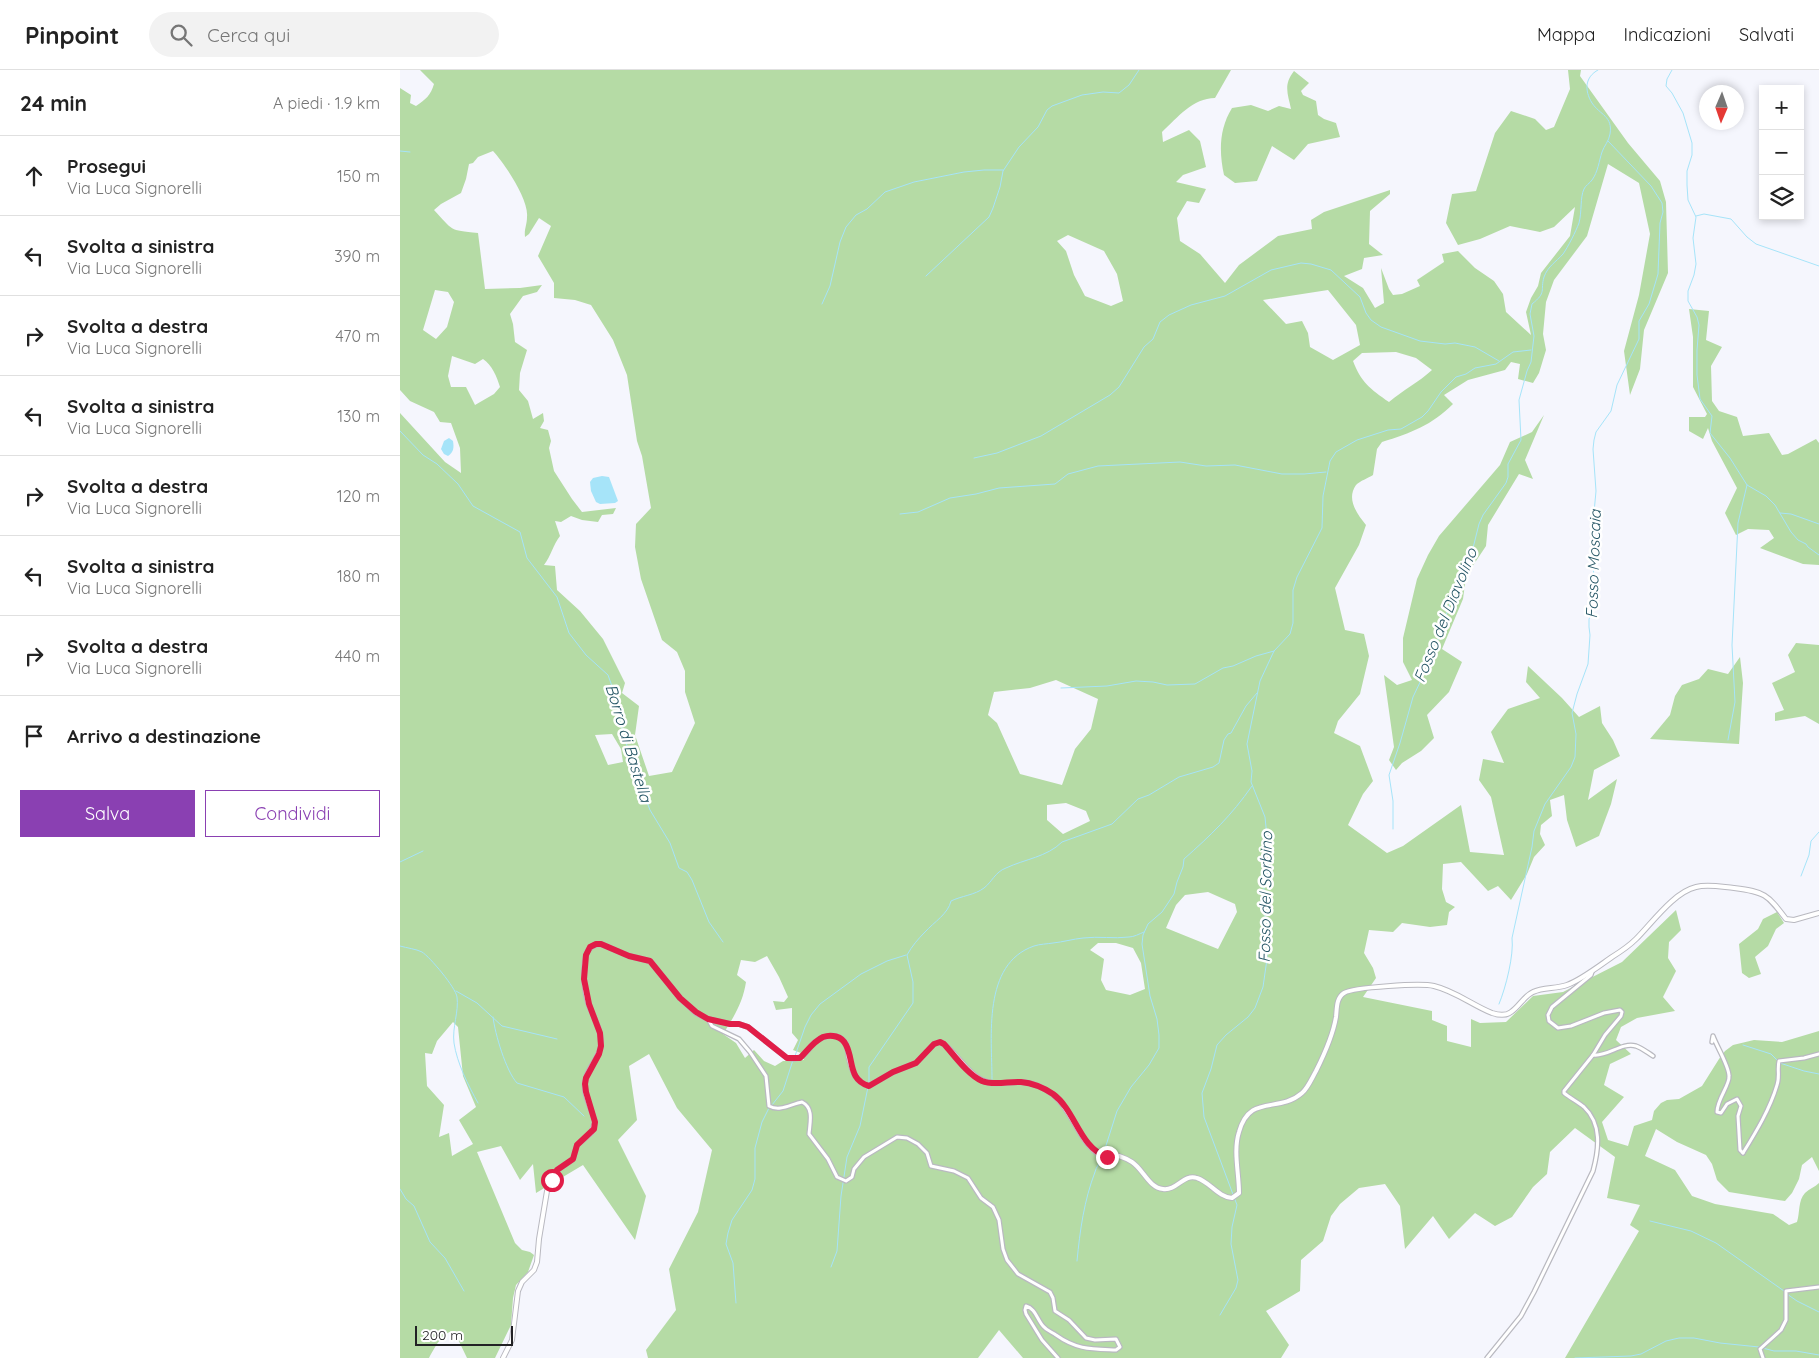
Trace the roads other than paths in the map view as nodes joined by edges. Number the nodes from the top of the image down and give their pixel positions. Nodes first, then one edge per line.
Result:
1 (1819, 912) edge
2 (1592, 970) junction
3 (708, 1019) junction
4 (1712, 1042) dead end
5 (1819, 1054) edge
6 (1593, 1055) junction
7 (1653, 1056) dead end
8 (1819, 1287) edge
9 (503, 1358) edge
10 (1058, 1358) edge
11 (1487, 1358) edge
12 (1763, 1358) edge

1 - 2 main road
2 - 3 main road
2 - 6 street
3 - 9 main road
3 - 10 street
4 - 5 street
6 - 7 street
6 - 11 street
8 - 12 street

